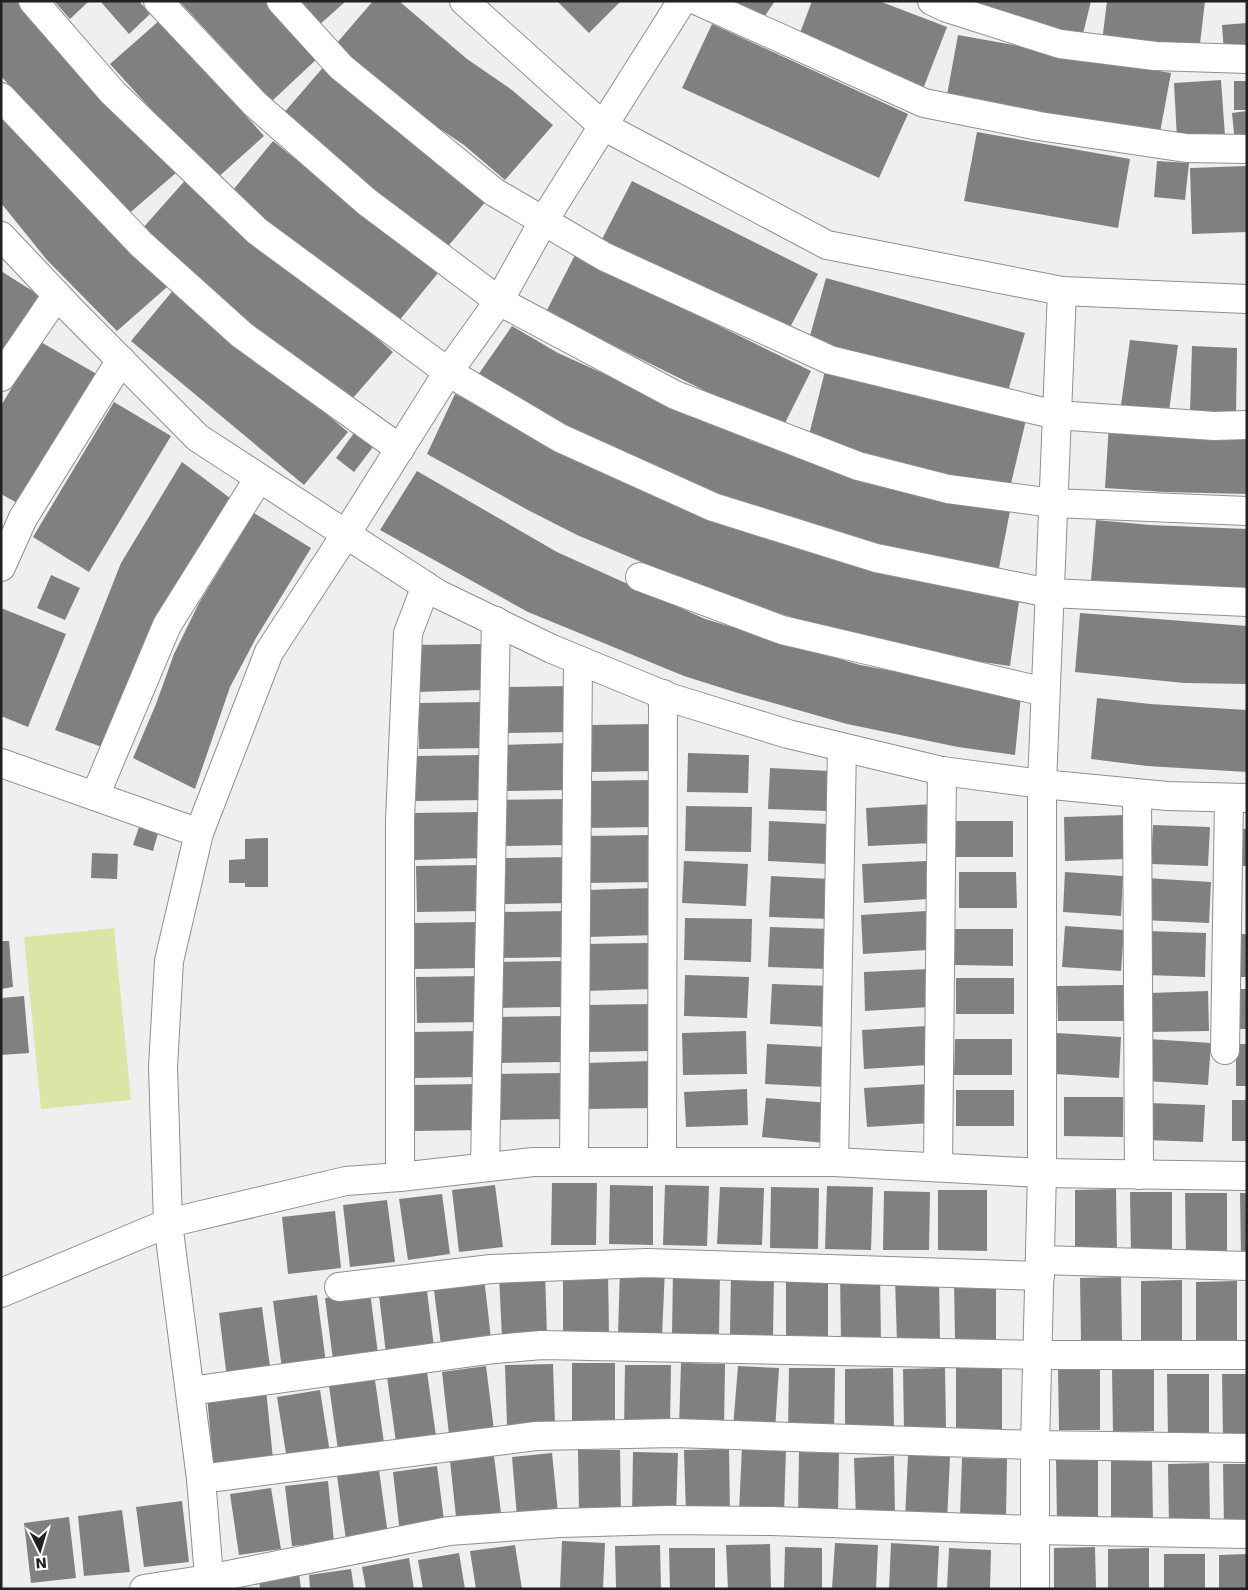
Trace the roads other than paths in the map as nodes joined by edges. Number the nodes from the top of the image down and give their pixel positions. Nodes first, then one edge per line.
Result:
1 (34, 1) edge
2 (158, 1) edge
3 (281, 1) edge
4 (464, 1) edge
5 (682, 1) edge
6 (698, 1) edge
7 (932, 1) edge
8 (1247, 59) edge
9 (1, 97) edge
10 (603, 126) junction
11 (1247, 149) edge
12 (544, 220) junction
13 (1, 236) edge
14 (1062, 291) junction
15 (57, 295) junction
16 (1247, 298) edge
17 (499, 301) junction
18 (121, 360) junction
19 (448, 372) junction
20 (1, 376) edge
21 (1056, 415) junction
22 (1247, 425) edge
23 (400, 449) junction
24 (259, 478) junction
25 (1053, 502) junction
26 (1247, 511) edge
27 (346, 534) junction
28 (1, 567) edge
29 (640, 577) dead end
30 (426, 586) junction
31 (1049, 593) junction
32 (1247, 602) edge
33 (496, 621) junction
34 (578, 660) junction
35 (1045, 692) junction
36 (663, 694) junction
37 (842, 748) junction
38 (1, 763) edge
39 (942, 771) junction
40 (1042, 784) junction
41 (1137, 794) junction
42 (95, 796) junction
43 (1238, 798) edge
44 (199, 833) junction
45 (1225, 1050) dead end
46 (662, 1161) junction
47 (574, 1162) junction
48 (834, 1162) junction
49 (485, 1167) junction
50 (938, 1167) junction
51 (1042, 1173) junction
52 (1139, 1174) junction
53 (1247, 1176) edge
54 (400, 1177) junction
55 (168, 1223) junction
56 (1247, 1266) edge
57 (1040, 1268) junction
58 (339, 1287) dead end
59 (1, 1293) edge
60 (1038, 1355) junction
61 (1247, 1355) edge
62 (190, 1391) junction
63 (1035, 1445) junction
64 (1247, 1448) edge
65 (201, 1479) junction
66 (1036, 1530) junction
67 (1247, 1534) edge
68 (209, 1584) edge
69 (144, 1589) edge
70 (1034, 1589) edge

1 - 19 street
2 - 17 street
3 - 12 street
4 - 10 street
5 - 10 street
6 - 11 street
7 - 8 street
9 - 23 street
10 - 12 street
10 - 14 street
12 - 17 street
12 - 21 street
13 - 15 street
14 - 16 street
14 - 21 street
15 - 18 street
15 - 20 street
17 - 19 street
17 - 25 street
18 - 24 street
18 - 28 street
19 - 23 street
19 - 31 street
21 - 22 street
21 - 25 street
23 - 27 street
24 - 27 street
24 - 42 street
25 - 26 street
25 - 31 street
27 - 30 street
27 - 44 street
29 - 35 street
30 - 33 street
30 - 54 street
31 - 32 street
31 - 35 street
33 - 34 street
33 - 49 street
34 - 36 street
34 - 47 street
35 - 40 street
36 - 37 street
36 - 46 street
37 - 39 street
37 - 48 street
38 - 42 street
39 - 40 street
39 - 50 street
40 - 41 street
40 - 51 street
41 - 43 street
41 - 52 street
42 - 44 street
43 - 45 street
44 - 55 street
46 - 47 street
46 - 48 street
47 - 49 street
48 - 50 street
49 - 54 street
50 - 51 street
51 - 52 street
51 - 57 street
52 - 53 street
54 - 55 street
55 - 59 street
55 - 62 street
56 - 57 street
57 - 58 street
57 - 60 street
60 - 61 street
60 - 62 street
60 - 63 street
62 - 65 street
63 - 64 street
63 - 65 street
63 - 66 street
65 - 68 street
66 - 67 street
66 - 68 street
66 - 70 street
68 - 69 street

